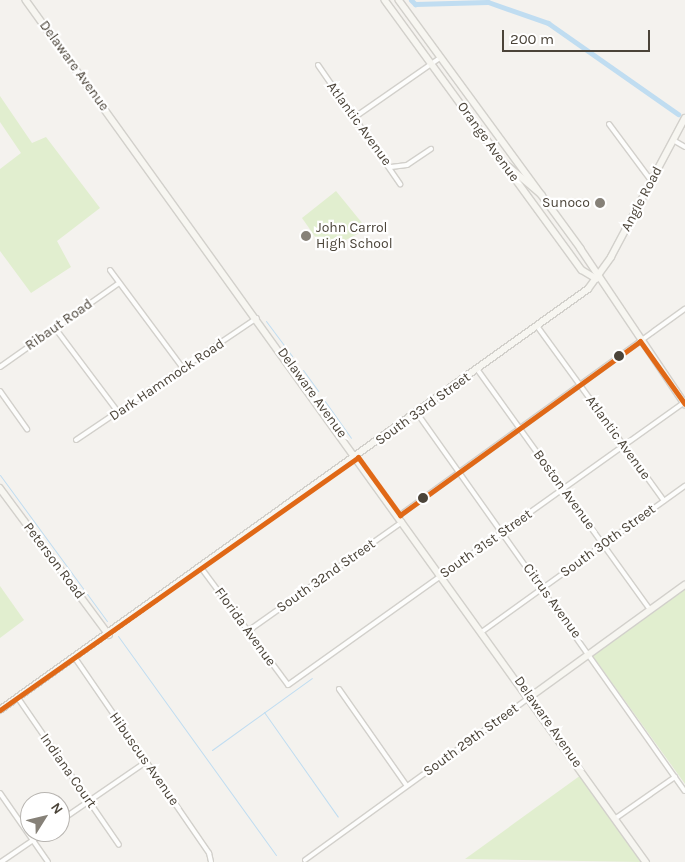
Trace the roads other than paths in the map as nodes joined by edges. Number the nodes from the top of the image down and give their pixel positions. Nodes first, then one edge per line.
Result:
1 (26, 0) edge
2 (385, 0) edge
3 (399, 0) edge
4 (440, 58) junction
5 (432, 64) junction
6 (318, 65) dead end
7 (356, 117) junction
8 (685, 118) edge
9 (609, 124) dead end
10 (673, 140) junction
11 (685, 147) edge
12 (431, 149) dead end
13 (500, 159) junction
14 (391, 167) junction
15 (652, 182) junction
16 (400, 184) dead end
17 (542, 195) junction
18 (110, 270) dead end
19 (597, 279) junction
20 (119, 283) junction
21 (685, 309) edge
22 (258, 318) junction
23 (537, 326) junction
24 (55, 328) junction
25 (640, 341) junction
26 (0, 367) edge
27 (182, 367) junction
28 (477, 369) junction
29 (580, 386) junction
30 (0, 391) edge
31 (685, 403) edge
32 (118, 412) junction
33 (417, 413) junction
34 (27, 429) dead end
35 (520, 429) junction
36 (76, 440) dead end
37 (624, 446) junction
38 (358, 457) junction
39 (459, 473) junction
40 (685, 486) edge
41 (0, 488) edge
42 (564, 489) junction
43 (664, 501) junction
44 (402, 518) junction
45 (503, 533) junction
46 (603, 545) junction
47 (202, 569) junction
48 (443, 575) junction
49 (685, 585) edge
50 (542, 588) junction
51 (650, 610) junction
52 (248, 631) junction
53 (483, 631) junction
54 (108, 635) junction
55 (589, 654) junction
56 (75, 658) junction
57 (288, 685) joint
58 (339, 689) dead end
59 (530, 697) junction
60 (18, 698) junction
61 (0, 710) edge
62 (146, 762) junction
63 (675, 777) junction
64 (407, 786) junction
65 (685, 791) edge
66 (0, 793) edge
67 (89, 801) junction
68 (70, 814) edge
69 (616, 818) junction
70 (20, 821) edge
71 (30, 842) edge
72 (34, 842) edge
73 (119, 845) dead end
74 (305, 860) dead end
75 (211, 861) edge
76 (1, 862) edge
77 (48, 862) edge
78 (646, 862) edge

1 - 22 street, Delaware Avenue
2 - 5 street, Orange Avenue
3 - 4 street, Orange Avenue
4 - 5 street
4 - 17 street, Orange Avenue
5 - 7 street
5 - 13 street, Orange Avenue
6 - 7 street, Atlantic Avenue
7 - 14 street, Atlantic Avenue
8 - 10 street, Angle Road
9 - 15 street
10 - 11 street
10 - 15 street, Angle Road
12 - 14 street
13 - 17 street
13 - 19 street, Orange Avenue
14 - 16 street, Atlantic Avenue
15 - 19 street, Angle Road
17 - 19 street, Orange Avenue
18 - 20 street
19 - 23 street, South 33rd Street
19 - 25 street, Orange Avenue
20 - 24 street, Ribaut Road
20 - 27 street
21 - 25 street, South 32nd Street
22 - 27 street, Dark Hammock Road
22 - 38 street, Delaware Avenue
23 - 28 street, South 33rd Street
23 - 29 street, Atlantic Avenue
24 - 26 street, Ribaut Road
24 - 32 street
25 - 29 street, South 32nd Street
25 - 31 street, Orange Avenue
27 - 32 street, Dark Hammock Road
28 - 33 street, South 33rd Street
28 - 35 street, Boston Avenue
29 - 35 street, South 32nd Street
29 - 37 street, Atlantic Avenue
30 - 34 street
31 - 37 street, South 31st Street
32 - 36 street, Dark Hammock Road
33 - 38 street, South 33rd Street
33 - 39 street, Citrus Avenue
35 - 39 street, South 32nd Street
35 - 42 street, Boston Avenue
37 - 42 street, South 31st Street
37 - 43 street, Atlantic Avenue
38 - 44 street, Delaware Avenue
38 - 47 street, South 33rd Street
39 - 44 street, South 32nd Street
39 - 45 street, Citrus Avenue
40 - 43 street, South 30th Street
41 - 54 street, Peterson Road
42 - 45 street, South 31st Street
42 - 46 street, Boston Avenue
43 - 46 street, South 30th Street
44 - 48 street, Delaware Avenue
44 - 52 street, South 32nd Street
45 - 48 street, South 31st Street
45 - 50 street, Citrus Avenue
46 - 50 street, South 30th Street
46 - 51 street, Boston Avenue
47 - 52 street, Florida Avenue
47 - 54 street, South 33rd Street
48 - 53 street, Delaware Avenue
48 - 57 street, South 31st Street
49 - 51 street, South 29th Street
50 - 53 street, South 30th Street
50 - 55 street, Citrus Avenue
51 - 55 street, South 29th Street
52 - 57 street, Florida Avenue
53 - 59 street, Delaware Avenue
54 - 56 street, South 33rd Street
55 - 59 street, South 29th Street
55 - 63 street, Citrus Avenue
56 - 60 street, South 33rd Street
56 - 62 street, Hibuscus Avenue
58 - 64 street
59 - 64 street, South 29th Street
59 - 69 street, Delaware Avenue
60 - 61 street, South 33rd Street
60 - 67 street, Indiana Court
62 - 67 street
62 - 75 street, Hibuscus Avenue
63 - 65 street, Citrus Avenue
63 - 69 street
64 - 74 street, South 29th Street
66 - 70 street
67 - 68 street
67 - 73 street, Indiana Court
69 - 78 street, Delaware Avenue
71 - 76 street
72 - 77 street

